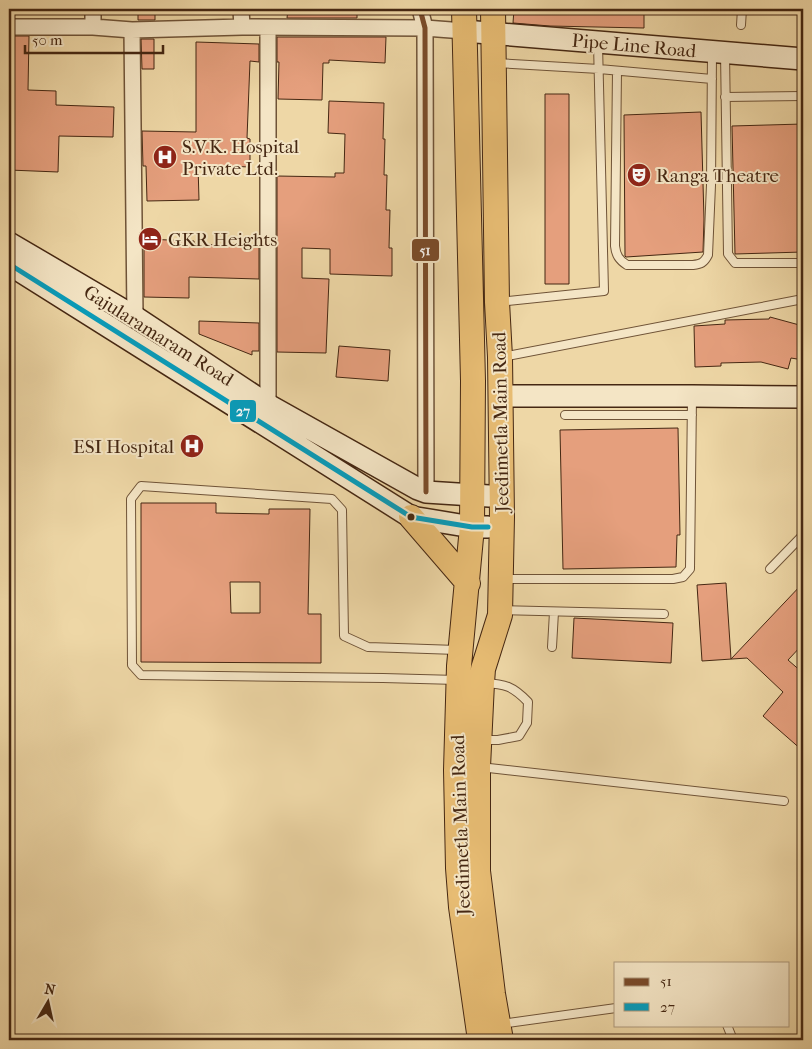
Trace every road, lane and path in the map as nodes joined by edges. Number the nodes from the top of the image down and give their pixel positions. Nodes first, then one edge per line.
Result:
1 (94, 9) edge
2 (241, 9) edge
3 (420, 9) edge
4 (493, 9) edge
5 (742, 9) edge
6 (464, 20) edge
7 (741, 25) dead end
8 (9, 27) edge
9 (93, 27) junction
10 (242, 28) junction
11 (268, 28) junction
12 (425, 28) junction
13 (132, 30) junction
14 (494, 33) junction
15 (598, 42) junction
16 (718, 52) junction
17 (803, 59) edge
18 (494, 63) junction
19 (599, 69) junction
20 (618, 71) junction
21 (712, 79) junction
22 (803, 96) edge
23 (725, 97) junction
24 (496, 210) junction
25 (9, 243) edge
26 (803, 263) edge
27 (9, 264) edge
28 (803, 299) edge
29 (497, 302) junction
30 (135, 317) junction
31 (500, 357) junction
32 (501, 396) junction
33 (803, 397) edge
34 (268, 405) junction
35 (643, 405) junction
36 (692, 406) junction
37 (565, 415) dead end
38 (426, 492) junction
39 (481, 495) junction
40 (412, 517) junction
41 (480, 527) junction
42 (803, 535) edge
43 (770, 569) dead end
44 (501, 579) junction
45 (468, 583) junction
46 (500, 610) junction
47 (554, 612) junction
48 (664, 614) dead end
49 (552, 647) dead end
50 (461, 651) junction
51 (474, 677) junction
52 (479, 740) junction
53 (478, 766) junction
54 (784, 801) dead end
55 (614, 1008) edge
56 (727, 1026) edge
57 (500, 1032) edge
58 (480, 1040) edge
59 (733, 1040) edge

1 - 9 street
2 - 10 street
3 - 12 street
4 - 14 main road, Jeedimetla Main Road
5 - 7 lane
6 - 12 street
6 - 14 main road, Pipe Line Road
6 - 39 main road, Jeedimetla Main Road
8 - 9 street
9 - 13 street
10 - 11 street
10 - 13 street
11 - 12 street
11 - 34 street
12 - 38 street
13 - 30 street
14 - 15 main road, Pipe Line Road
14 - 18 main road, Jeedimetla Main Road
15 - 16 main road, Pipe Line Road
15 - 19 lane
16 - 17 main road, Pipe Line Road
16 - 21 lane
16 - 23 lane
18 - 19 lane
18 - 24 main road, Jeedimetla Main Road
19 - 20 lane
19 - 29 lane
20 - 21 lane
20 - 21 lane
22 - 23 lane
23 - 26 lane
24 - 29 main road, Jeedimetla Main Road
24 - 39 main road
25 - 30 main road, Gajularamaram Road
27 - 40 main road, Gajularamaram Road
28 - 31 lane
29 - 31 main road, Jeedimetla Main Road
30 - 34 main road, Gajularamaram Road
31 - 32 main road, Jeedimetla Main Road
32 - 35 main road
32 - 44 main road, Jeedimetla Main Road
33 - 36 main road
34 - 38 main road, Gajularamaram Road
35 - 36 main road
35 - 37 lane
36 - 44 lane
38 - 39 main road, Gajularamaram Road
39 - 41 main road, Jeedimetla Main Road
40 - 41 main road, Gajularamaram Road
40 - 45 main road
41 - 45 main road, Jeedimetla Main Road
41 - 51 main road
42 - 43 lane
44 - 46 main road, Jeedimetla Main Road
45 - 50 main road, Jeedimetla Main Road
46 - 47 lane
46 - 51 main road, Jeedimetla Main Road
47 - 48 lane
47 - 49 lane
50 - 51 main road, Jeedimetla Main Road
50 - 51 lane
51 - 52 main road, Jeedimetla Main Road
51 - 52 lane
51 - 58 main road, Jeedimetla Main Road
52 - 53 main road, Jeedimetla Main Road
53 - 54 lane
53 - 57 main road, Jeedimetla Main Road
55 - 57 lane
56 - 59 lane

